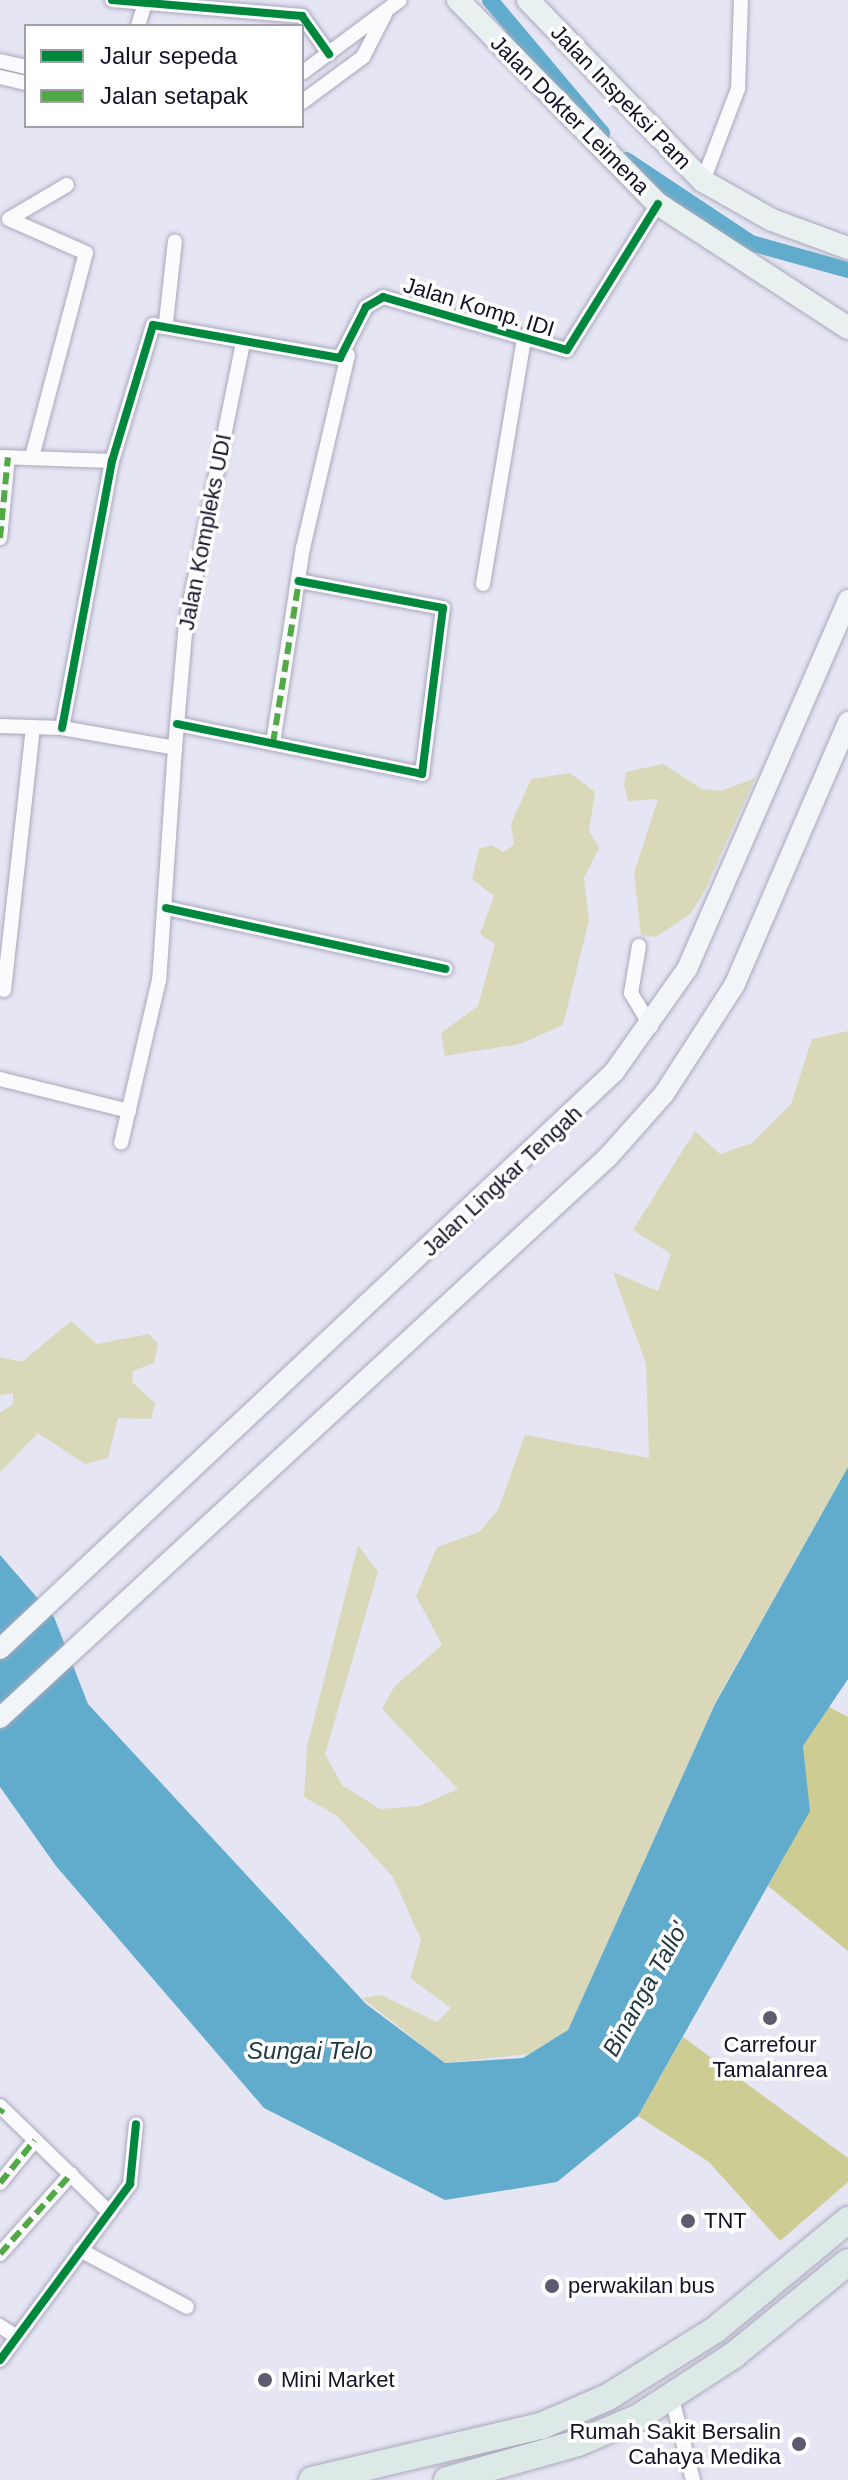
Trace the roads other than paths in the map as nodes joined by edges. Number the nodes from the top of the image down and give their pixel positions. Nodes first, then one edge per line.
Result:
1 (114, 0) edge
2 (400, 0) edge
3 (458, 0) edge
4 (528, 0) edge
5 (741, 0) edge
6 (205, 5) edge
7 (144, 6) junction
8 (385, 14) junction
9 (139, 24) edge
10 (329, 54) junction
11 (0, 61) edge
12 (24, 67) edge
13 (304, 72) edge
14 (0, 77) edge
15 (24, 83) edge
16 (304, 101) edge
17 (703, 181) junction
18 (67, 185) dead end
19 (658, 204) junction
20 (175, 241) dead end
21 (848, 248) edge
22 (166, 322) junction
23 (848, 328) edge
24 (524, 340) junction
25 (243, 342) junction
26 (348, 355) junction
27 (4, 457) edge
28 (32, 457) junction
29 (112, 461) junction
30 (0, 538) edge
31 (299, 581) junction
32 (483, 584) dead end
33 (848, 600) edge
34 (848, 722) edge
35 (177, 724) junction
36 (0, 726) edge
37 (33, 728) junction
38 (62, 728) junction
39 (273, 743) junction
40 (175, 748) junction
41 (166, 908) junction
42 (639, 946) dead end
43 (445, 969) dead end
44 (4, 990) dead end
45 (651, 1026) junction
46 (0, 1079) edge
47 (129, 1111) junction
48 (121, 1143) dead end
49 (0, 1649) edge
50 (0, 1718) edge
51 (1, 2109) edge
52 (136, 2124) dead end
53 (35, 2140) junction
54 (71, 2174) junction
55 (0, 2183) edge
56 (110, 2213) junction
57 (839, 2228) edge
58 (80, 2250) junction
59 (0, 2254) edge
60 (848, 2260) edge
61 (187, 2307) dead end
62 (0, 2326) edge
63 (14, 2335) junction
64 (0, 2360) edge
65 (672, 2399) junction
66 (312, 2480) edge
67 (447, 2480) edge
68 (693, 2480) edge

1 - 7 street
2 - 8 street
3 - 19 main road, Jalan Dokter Leimena
4 - 17 main road, Jalan Inspeksi Pam
5 - 17 street
6 - 7 street
6 - 10 street
7 - 9 street
8 - 10 street
8 - 16 street
10 - 13 street
11 - 12 street
14 - 15 street
17 - 21 main road, Jalan Inspeksi Pam
18 - 28 street
19 - 23 main road, Jalan Dokter Leimena
19 - 24 street, Jalan Komp. IDI
20 - 22 street
22 - 25 street
22 - 29 street
24 - 26 street, Jalan Komp. IDI
24 - 32 street
25 - 26 street
25 - 35 street, Jalan Kompleks UDI
26 - 31 street, Jalan Komp. IDI
27 - 28 street
27 - 30 street
28 - 29 street
29 - 38 street
31 - 39 street, Jalan Komp. IDI
31 - 39 street
33 - 45 main road, Jalan Lingkar Tengah
34 - 50 main road
35 - 39 street
35 - 40 street, Jalan Kompleks UDI
36 - 37 street
37 - 38 street
37 - 44 street
38 - 40 street
40 - 41 street, Jalan Kompleks UDI
41 - 43 street
41 - 47 street, Jalan Kompleks UDI
42 - 45 street
45 - 49 main road, Jalan Lingkar Tengah
46 - 47 street
47 - 48 street, Jalan Kompleks UDI
51 - 53 street
52 - 56 street
53 - 54 street
53 - 55 street
54 - 56 street
54 - 59 street
56 - 58 street
57 - 60 highway
57 - 66 highway
58 - 61 street
58 - 63 street
60 - 65 highway
62 - 63 street
63 - 64 street
65 - 67 highway
65 - 68 street

